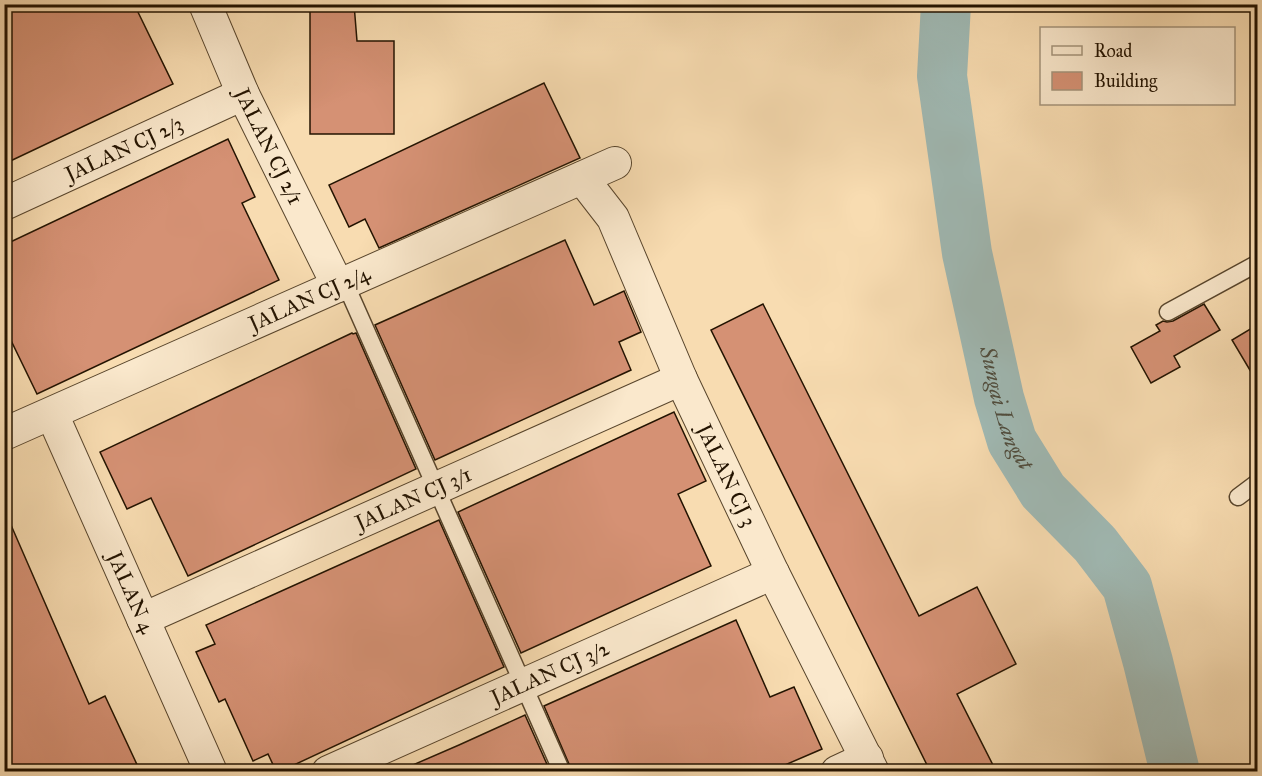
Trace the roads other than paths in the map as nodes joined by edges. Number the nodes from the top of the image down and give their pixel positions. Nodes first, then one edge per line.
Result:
1 (205, 4) edge
2 (243, 94) junction
3 (615, 163) dead end
4 (582, 178) junction
5 (4, 204) edge
6 (1257, 263) edge
7 (341, 284) junction
8 (1168, 312) dead end
9 (681, 380) junction
10 (52, 414) junction
11 (6, 430) edge
12 (1257, 482) edge
13 (436, 488) junction
14 (1238, 496) dead end
15 (773, 573) junction
16 (143, 619) junction
17 (524, 684) junction
18 (870, 765) edge
19 (212, 771) edge
20 (328, 771) edge
21 (562, 771) edge
22 (837, 771) edge

1 - 2 street, JALAN CJ 2/1
2 - 5 street, JALAN CJ 2/3
2 - 7 street, JALAN CJ 2/1
3 - 4 street, JALAN CJ 2/4
4 - 7 street, JALAN CJ 2/4
4 - 9 street, JALAN CJ 3
6 - 8 lane
7 - 10 street, JALAN CJ 2/4
7 - 13 lane
9 - 13 street, JALAN CJ 3/1
9 - 15 street, JALAN CJ 3
10 - 11 street, JALAN CJ 2/4
10 - 16 street, JALAN 4
12 - 14 lane
13 - 16 street, JALAN CJ 3/1
13 - 17 lane
15 - 17 street, JALAN CJ 3/2
15 - 18 street, JALAN CJ 3
16 - 19 street, JALAN 4
17 - 20 street, JALAN CJ 3/2
17 - 21 lane
18 - 22 street

